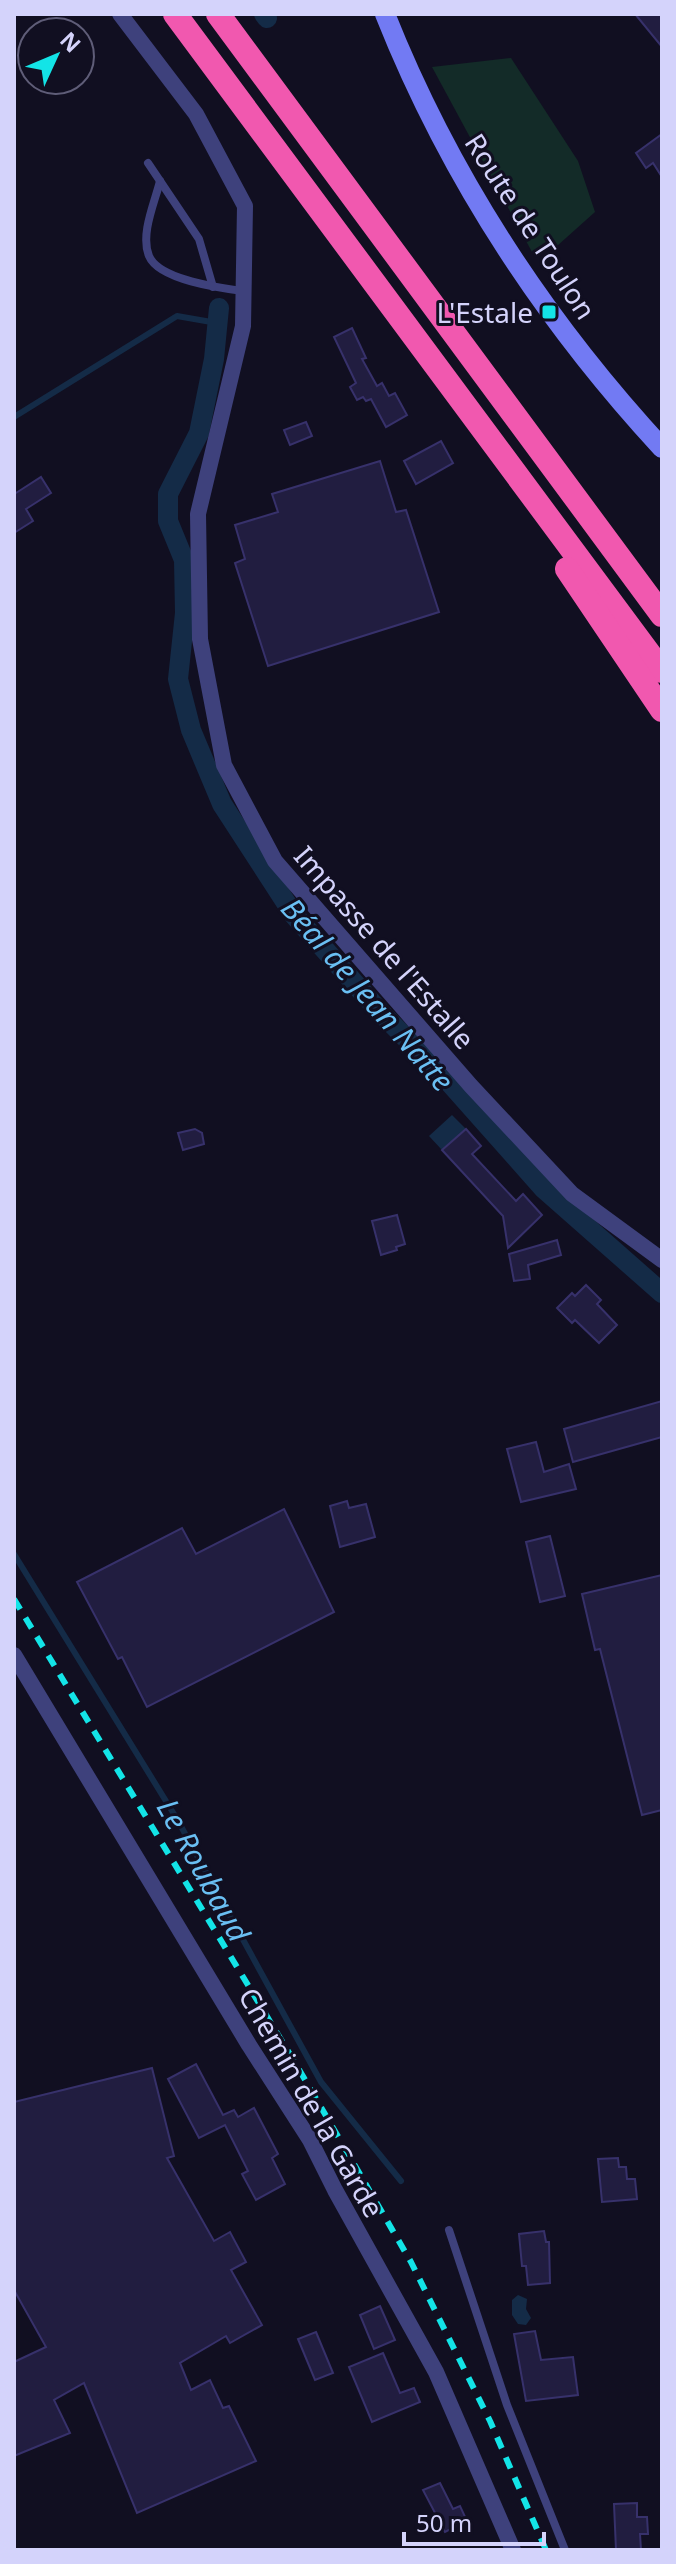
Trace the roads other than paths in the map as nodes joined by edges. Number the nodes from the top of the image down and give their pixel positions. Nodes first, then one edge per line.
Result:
1 (120, 14) edge
2 (175, 14) edge
3 (218, 14) edge
4 (385, 14) edge
5 (302, 127) junction
6 (148, 163) dead end
7 (160, 181) junction
8 (360, 263) junction
9 (213, 287) junction
10 (243, 291) junction
11 (662, 448) edge
12 (662, 589) edge
13 (662, 615) edge
14 (662, 671) edge
15 (662, 710) edge
16 (661, 1257) edge
17 (14, 1655) edge
18 (449, 2230) dead end
19 (513, 2550) edge
20 (565, 2550) edge

1 - 10 street, Impasse de l'Estalle
2 - 8 highway
3 - 5 highway
4 - 11 main road, Route de Toulon
5 - 12 highway
5 - 13 highway
6 - 7 lane
7 - 9 lane
7 - 9 lane
8 - 14 highway
8 - 15 highway
9 - 10 lane
10 - 16 street, Impasse de l'Estalle
17 - 19 street, Chemin de la Garde
18 - 20 lane

